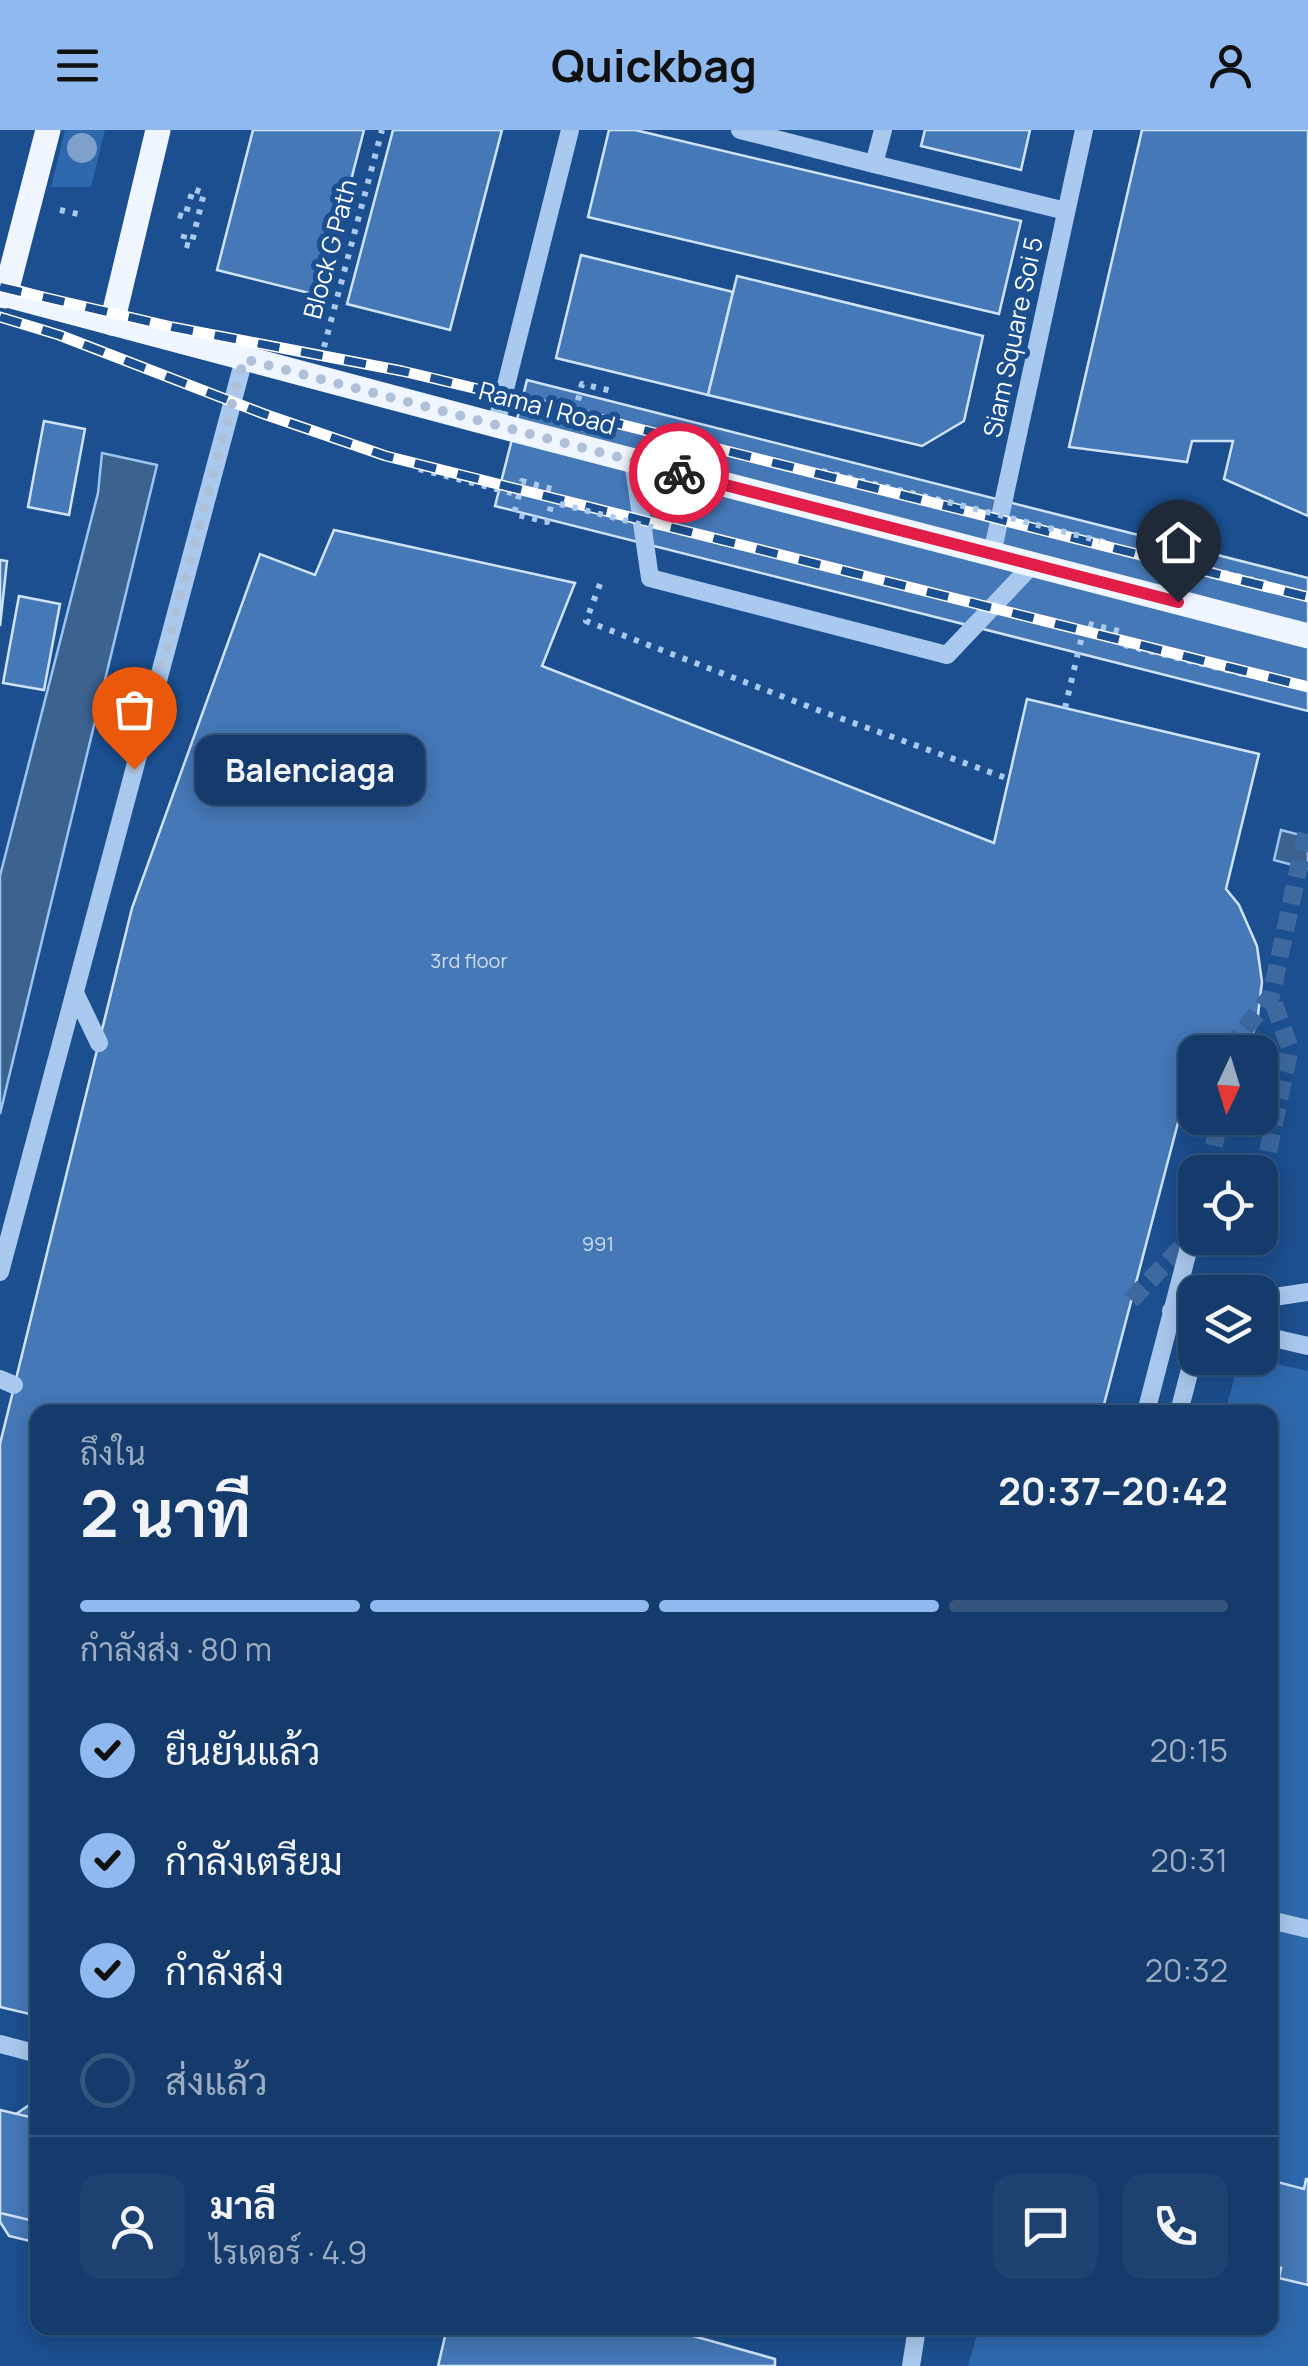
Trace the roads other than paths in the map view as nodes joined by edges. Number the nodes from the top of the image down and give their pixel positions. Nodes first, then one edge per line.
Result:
1 (48, 130) edge
2 (158, 130) edge
3 (570, 130) edge
4 (740, 130) edge
5 (882, 130) edge
6 (1084, 130) edge
7 (874, 164) junction
8 (1066, 212) junction
9 (2, 295) edge
10 (112, 324) junction
11 (244, 359) junction
12 (496, 426) junction
13 (633, 461) junction
14 (992, 554) junction
15 (1032, 565) junction
16 (1308, 636) edge
17 (75, 993) junction
18 (98, 1042) dead end
19 (1186, 1255) edge
20 (0, 1272) edge
21 (1308, 1292) edge
22 (1278, 1296) edge
23 (1178, 1310) edge
24 (1171, 1311) junction
25 (1178, 1314) edge
26 (1278, 1339) edge
27 (1308, 1346) edge
28 (1189, 1375) edge
29 (1148, 1405) edge
30 (1181, 1405) edge
31 (1278, 1922) edge
32 (1308, 1929) edge
33 (0, 2044) edge
34 (30, 2052) edge
35 (916, 2335) edge
36 (910, 2366) edge

1 - 9 main road
2 - 10 main road
3 - 12 street
4 - 7 street
5 - 7 street
6 - 8 street, Siam Square Soi 5
7 - 8 street
8 - 14 street, Siam Square Soi 5
9 - 10 main road, Rama I Road
10 - 11 main road, Rama I Road
11 - 12 main road, Rama I Road
11 - 17 street
12 - 13 main road, Rama I Road
13 - 14 main road, Rama I Road
13 - 15 street
14 - 15 main road, Rama I Road
15 - 16 main road, Rama I Road
17 - 18 street
17 - 20 street
19 - 24 street
21 - 22 street
23 - 24 street
24 - 25 street
24 - 29 street
26 - 27 street
28 - 30 street
31 - 32 street
33 - 34 street
35 - 36 street

